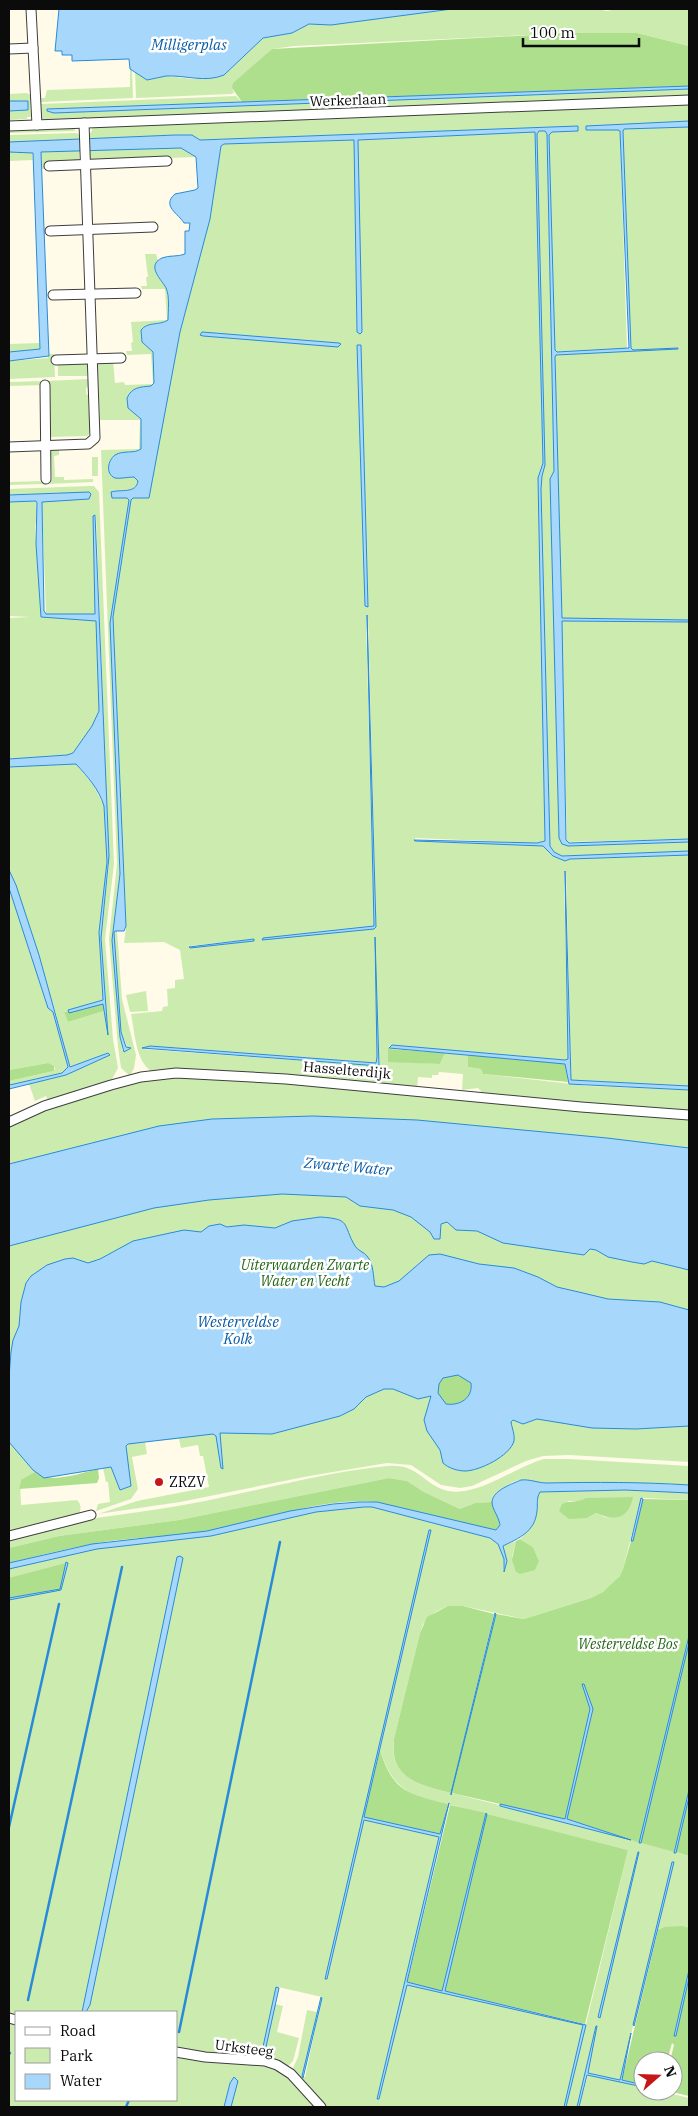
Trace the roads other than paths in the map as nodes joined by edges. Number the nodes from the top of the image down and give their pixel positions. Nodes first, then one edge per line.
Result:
1 (31, 9) edge
2 (33, 48) junction
3 (9, 49) edge
4 (689, 100) edge
5 (84, 123) junction
6 (37, 125) junction
7 (9, 126) edge
8 (167, 161) dead end
9 (85, 165) junction
10 (50, 166) dead end
11 (153, 227) dead end
12 (88, 230) junction
13 (50, 231) dead end
14 (136, 293) dead end
15 (90, 294) junction
16 (53, 295) dead end
17 (122, 358) dead end
18 (92, 359) junction
19 (56, 360) dead end
20 (45, 385) dead end
21 (47, 446) junction
22 (9, 447) edge
23 (46, 479) dead end
24 (689, 1115) edge
25 (9, 1122) edge
26 (91, 1515) dead end
27 (9, 1536) edge
28 (178, 2052) edge
29 (321, 2107) edge

1 - 2 street
2 - 3 street
2 - 6 street
4 - 5 street, Werkerlaan
5 - 6 street, Werkerlaan
5 - 9 street
6 - 7 street, Werkerlaan
8 - 9 street
9 - 10 street
9 - 12 street
11 - 12 street
12 - 13 street
12 - 15 street
14 - 15 street
15 - 16 street
15 - 18 street
17 - 18 street
18 - 19 street
18 - 21 street
20 - 21 street
21 - 22 street
21 - 23 street
24 - 25 street, Hasselterdijk
26 - 27 street
28 - 29 street, Urksteeg

